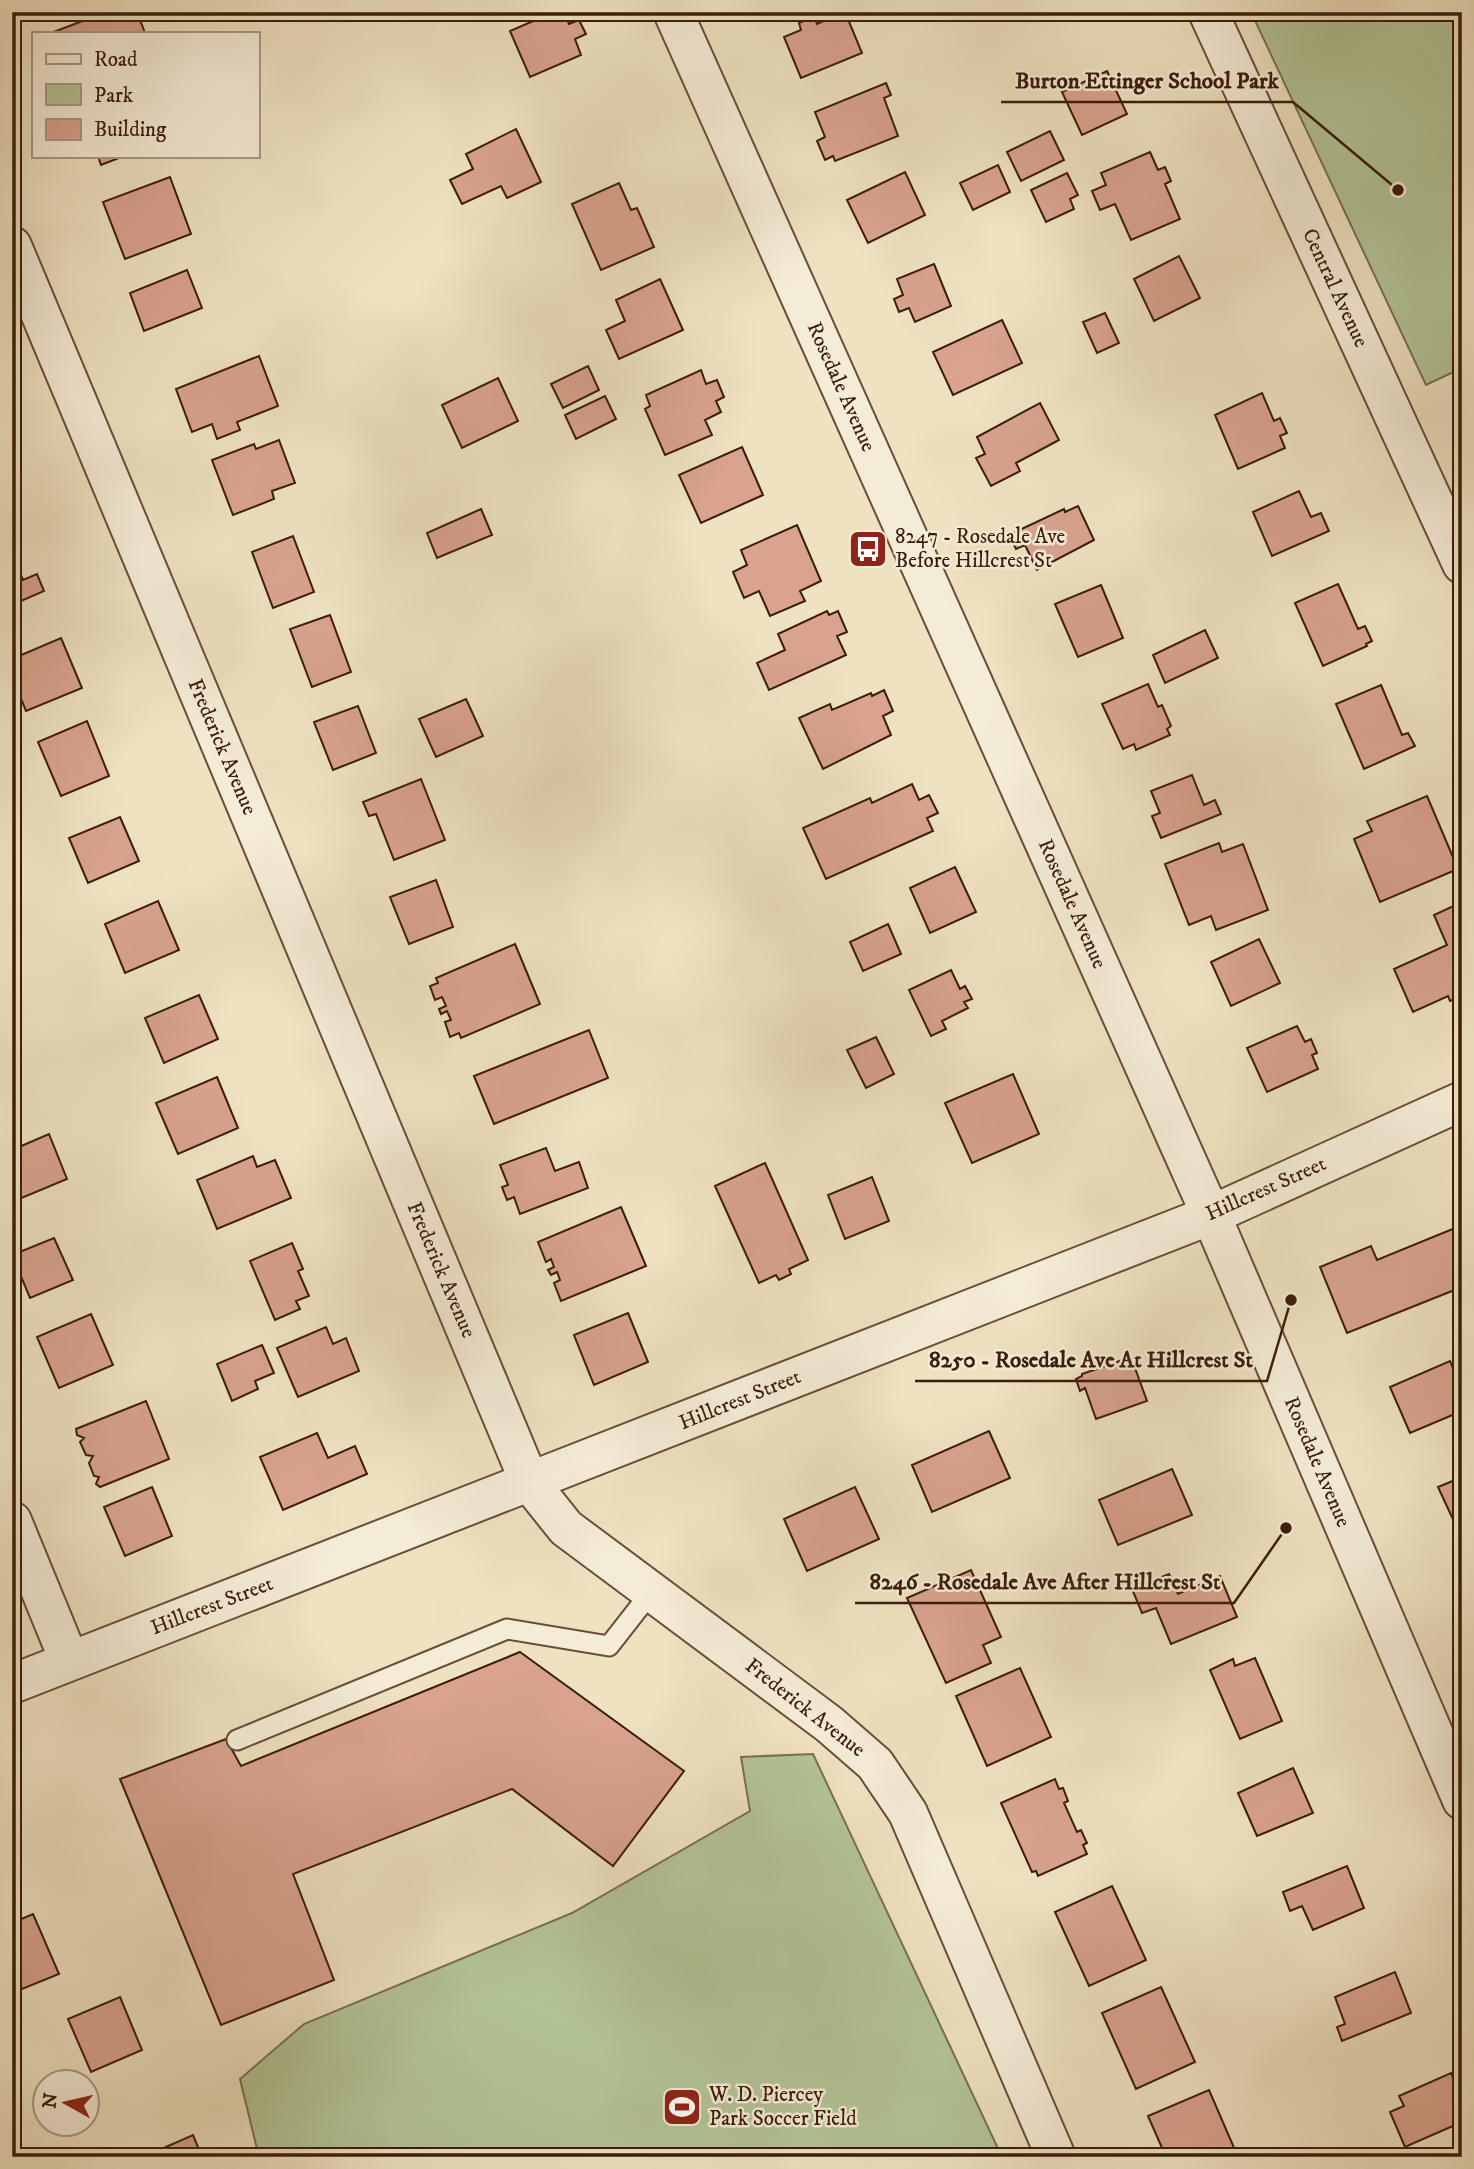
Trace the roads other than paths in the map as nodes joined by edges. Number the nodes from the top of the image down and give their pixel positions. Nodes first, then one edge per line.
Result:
1 (673, 12) edge
2 (1208, 12) edge
3 (12, 246) edge
4 (1462, 564) edge
5 (1462, 1101) edge
6 (1211, 1215) junction
7 (530, 1483) junction
8 (12, 1521) edge
9 (652, 1591) junction
10 (69, 1660) junction
11 (12, 1685) edge
12 (237, 1740) dead end
13 (1462, 1800) edge
14 (1056, 2157) edge

1 - 6 street, Rosedale Avenue
2 - 4 street, Central Avenue
3 - 7 street, Frederick Avenue
5 - 6 street, Hillcrest Street
6 - 7 street, Hillcrest Street
6 - 13 street, Rosedale Avenue
7 - 9 street, Frederick Avenue
7 - 10 street, Hillcrest Street
8 - 10 street
9 - 12 lane
9 - 14 street, Frederick Avenue
10 - 11 street, Hillcrest Street

